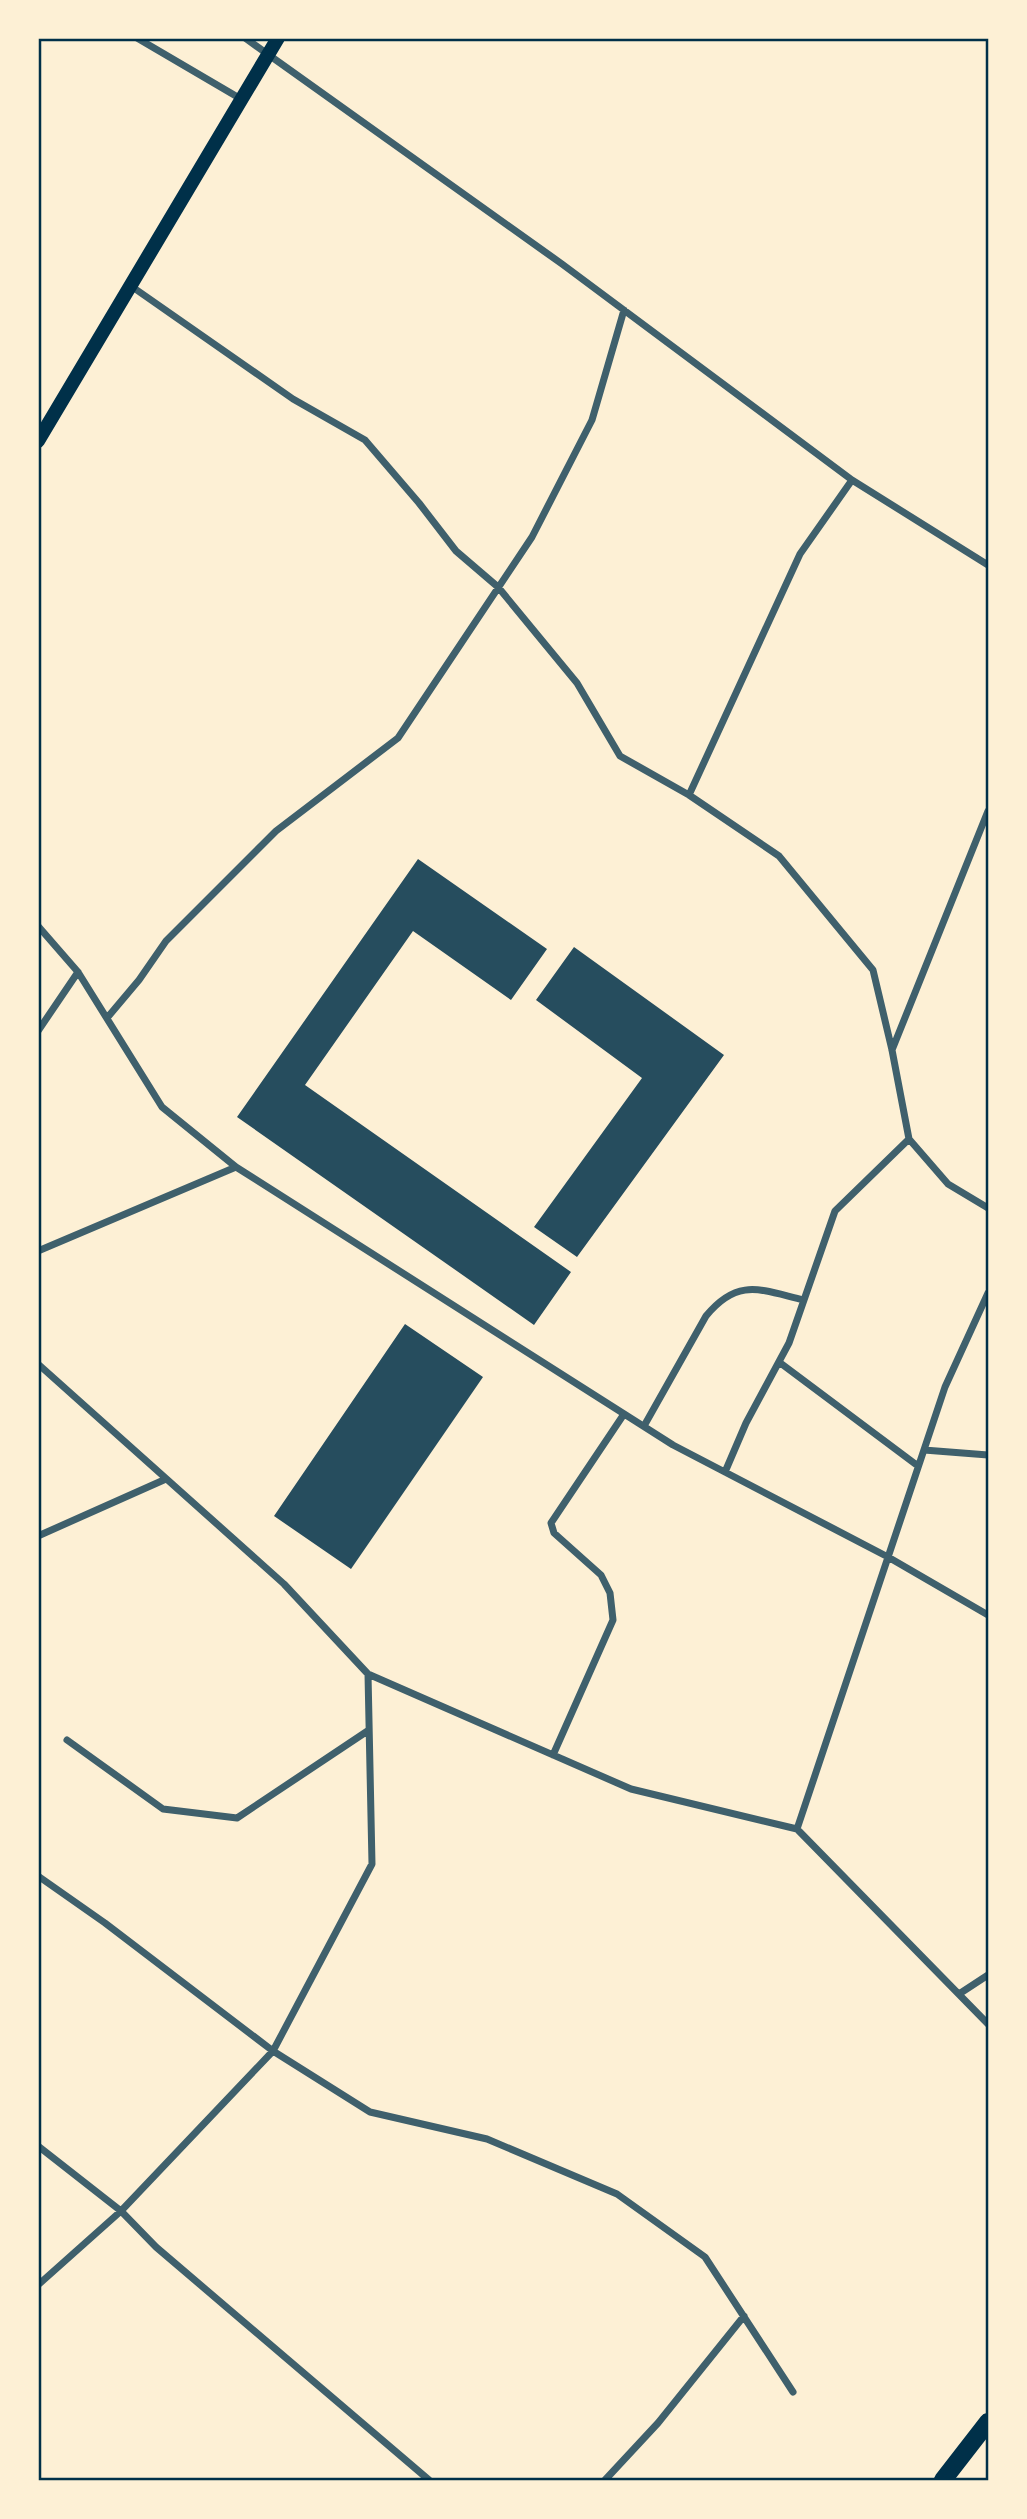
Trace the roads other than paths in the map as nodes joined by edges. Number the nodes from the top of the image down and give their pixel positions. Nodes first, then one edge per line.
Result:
1 (136, 38) edge
2 (245, 38) edge
3 (278, 38) edge
4 (267, 56) junction
5 (242, 100) junction
6 (131, 286) junction
7 (624, 310) junction
8 (38, 441) edge
9 (852, 480) junction
10 (989, 565) edge
11 (498, 587) junction
12 (689, 795) junction
13 (989, 811) edge
14 (38, 926) edge
15 (78, 972) junction
16 (107, 1018) junction
17 (38, 1031) edge
18 (892, 1050) junction
19 (908, 1139) junction
20 (236, 1167) junction
21 (989, 1208) edge
22 (38, 1251) edge
23 (989, 1293) edge
24 (804, 1300) junction
25 (779, 1362) junction
26 (38, 1364) edge
27 (624, 1414) junction
28 (644, 1426) junction
29 (924, 1450) junction
30 (989, 1455) edge
31 (918, 1466) junction
32 (725, 1472) junction
33 (166, 1479) junction
34 (38, 1536) edge
35 (888, 1557) junction
36 (989, 1615) edge
37 (368, 1674) junction
38 (369, 1730) junction
39 (67, 1740) dead end
40 (553, 1755) junction
41 (797, 1829) junction
42 (38, 1876) edge
43 (989, 1975) edge
44 (959, 1994) junction
45 (989, 2024) edge
46 (273, 2051) junction
47 (38, 2146) edge
48 (121, 2211) junction
49 (38, 2285) edge
50 (744, 2316) junction
51 (793, 2392) dead end
52 (985, 2433) edge
53 (429, 2480) edge
54 (605, 2480) edge
55 (943, 2480) edge

1 - 5 street
2 - 4 street
3 - 4 main road
4 - 5 main road
4 - 7 street
5 - 6 main road
6 - 8 main road
6 - 11 street
7 - 9 street
7 - 11 street
9 - 10 street
9 - 12 street
11 - 12 street
11 - 16 street
12 - 18 street
13 - 18 street
14 - 15 street
15 - 16 street
15 - 17 street
16 - 20 street
18 - 19 street
19 - 21 street
19 - 24 street
20 - 22 street
20 - 27 street
23 - 29 street
24 - 25 street
24 - 28 street
25 - 31 street
25 - 32 street
26 - 33 street
27 - 28 street
27 - 40 street
28 - 32 street
29 - 30 street
29 - 31 street
31 - 35 street
32 - 35 street
33 - 34 street
33 - 37 street
35 - 36 street
35 - 41 street
37 - 38 street
37 - 40 street
38 - 39 street
38 - 46 street
40 - 41 street
41 - 44 street
42 - 46 street
43 - 44 street
44 - 45 street
46 - 48 street
46 - 50 street
47 - 48 street
48 - 49 street
48 - 53 street
50 - 51 street
50 - 54 street
52 - 55 main road

